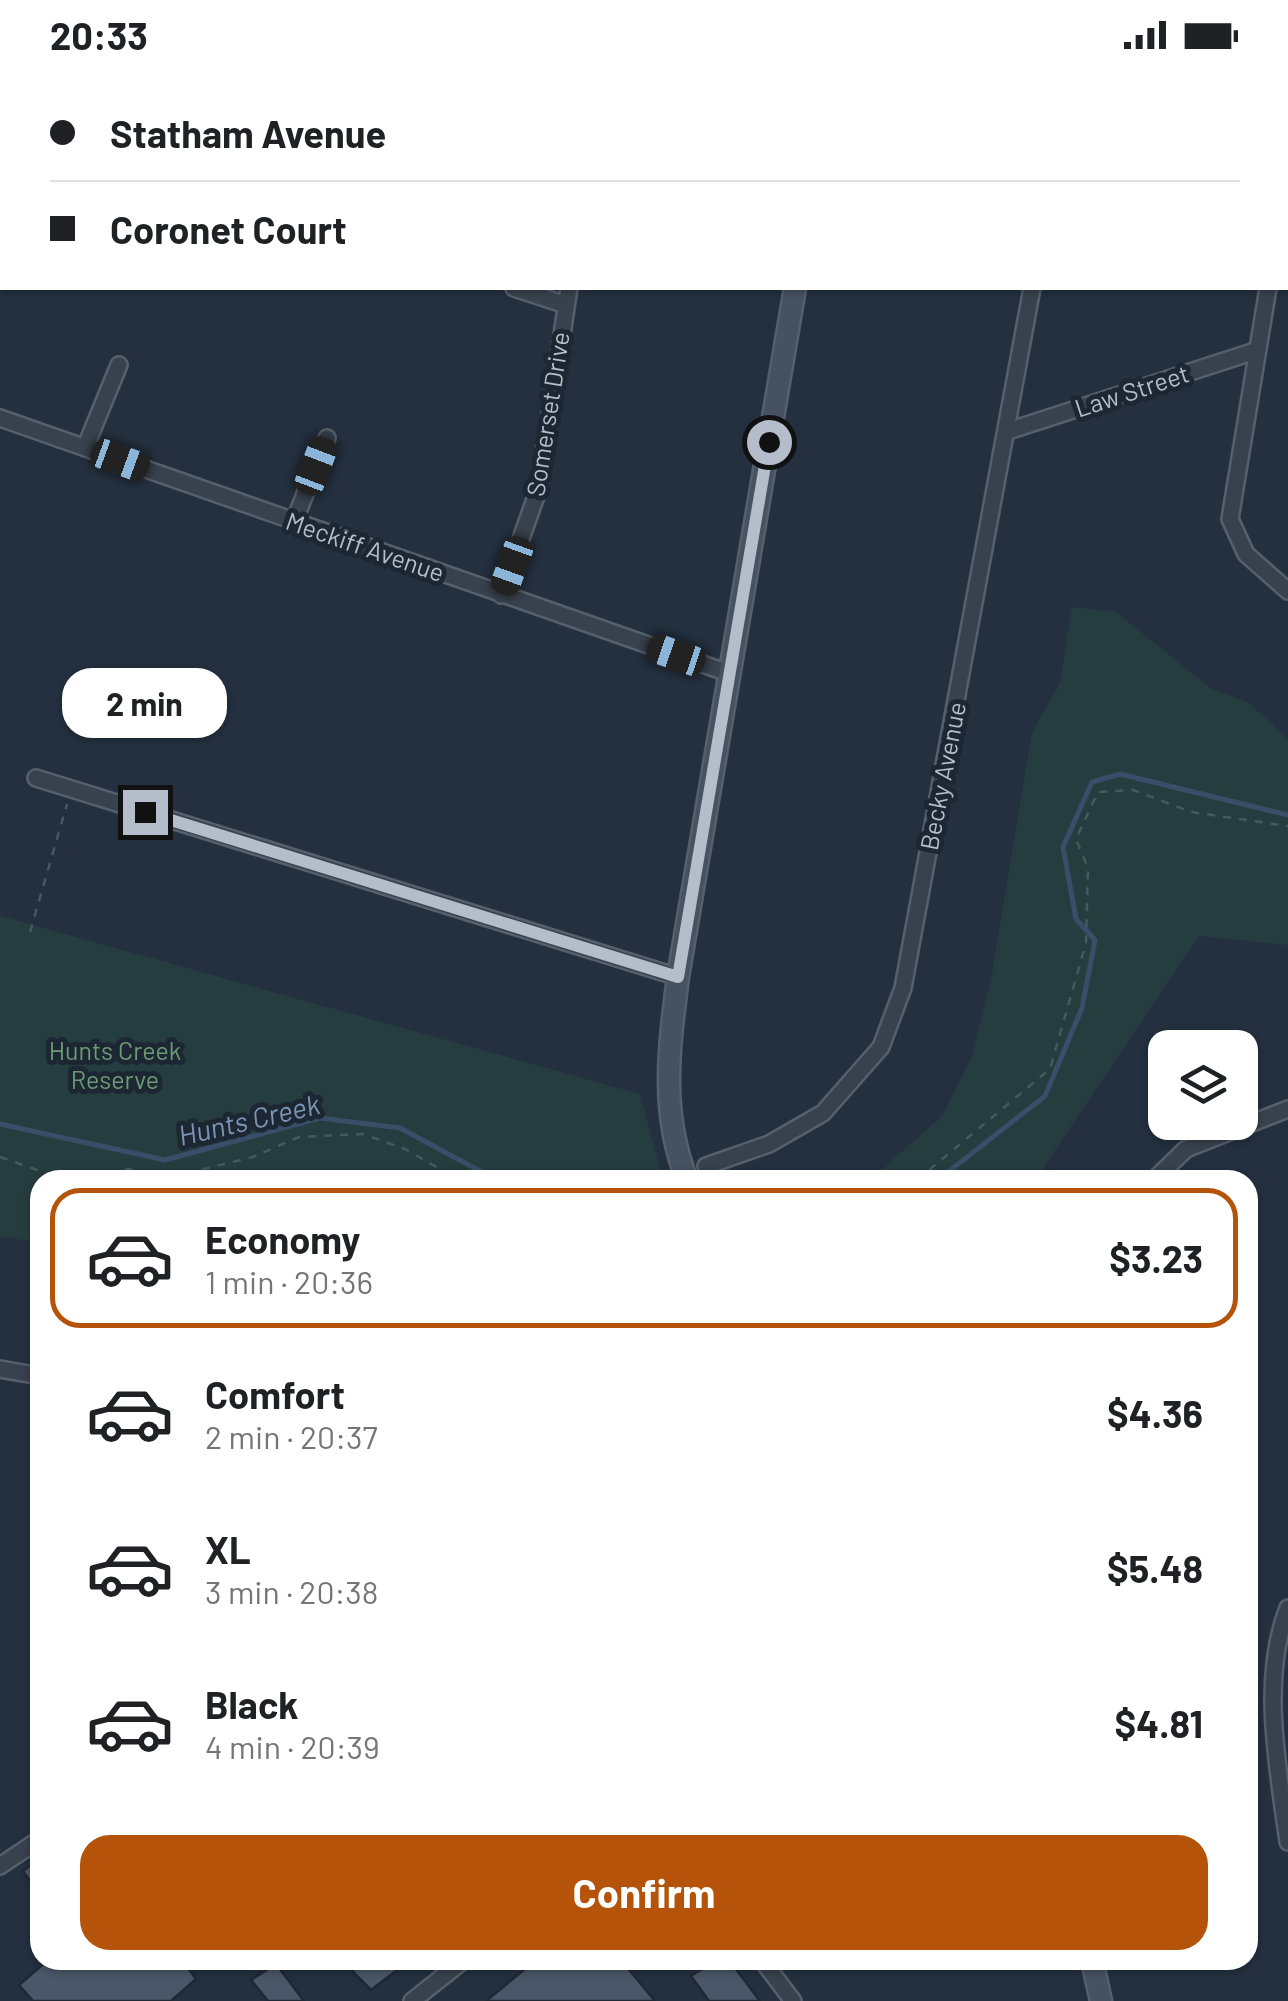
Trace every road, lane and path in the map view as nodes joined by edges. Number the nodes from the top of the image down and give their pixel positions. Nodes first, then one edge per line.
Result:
1 (520, 290) edge
2 (569, 290) edge
3 (795, 290) edge
4 (1032, 290) edge
5 (1268, 290) edge
6 (566, 305) junction
7 (1255, 350) junction
8 (119, 365) dead end
9 (0, 418) edge
10 (1008, 431) junction
11 (327, 438) dead end
12 (85, 448) junction
13 (294, 522) junction
14 (1288, 591) edge
15 (501, 595) junction
16 (731, 674) junction
17 (36, 778) dead end
18 (72, 788) junction
19 (1288, 826) edge
20 (30, 932) dead end
21 (678, 977) junction
22 (1288, 1109) edge
23 (0, 1157) edge
24 (706, 1166) dead end
25 (37, 1170) edge
26 (197, 1170) edge
27 (441, 1170) edge
28 (684, 1170) edge
29 (928, 1170) edge
30 (1165, 1170) edge
31 (0, 1369) edge
32 (30, 1374) edge
33 (1288, 1608) edge
34 (1284, 1781) edge
35 (1288, 1842) edge
36 (30, 1846) edge
37 (0, 1866) edge
38 (451, 1970) edge
39 (770, 1970) edge
40 (1094, 1970) edge
41 (412, 2001) edge
42 (793, 2001) edge
43 (1101, 2001) edge

1 - 6 street
2 - 6 street, Somerset Drive
3 - 16 main road
4 - 10 street, Becky Avenue
5 - 7 street
6 - 15 street, Somerset Drive
7 - 10 street, Law Street
7 - 14 street
8 - 12 street
9 - 12 street, Meckiff Avenue
10 - 24 street, Becky Avenue
11 - 13 street
12 - 13 street, Meckiff Avenue
13 - 15 street, Meckiff Avenue
15 - 16 street, Meckiff Avenue
16 - 21 main road
17 - 18 street
18 - 20 path
18 - 21 street
19 - 29 path
21 - 28 main road
22 - 30 street
23 - 25 path
26 - 27 path
31 - 32 street
33 - 34 street
34 - 35 street
36 - 37 street
38 - 41 street
39 - 42 street
40 - 43 main road

